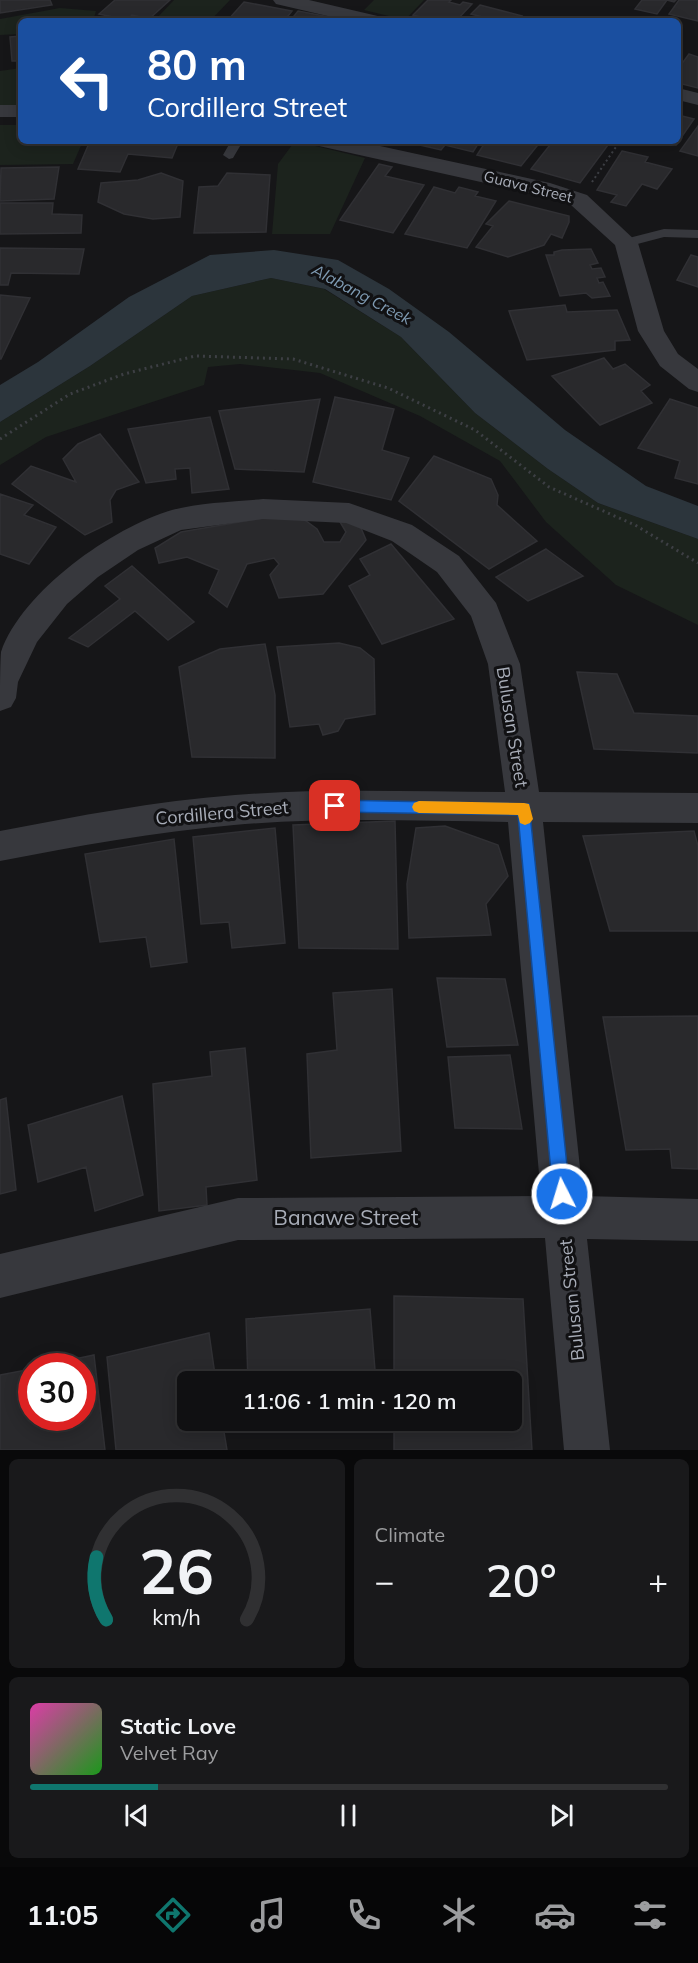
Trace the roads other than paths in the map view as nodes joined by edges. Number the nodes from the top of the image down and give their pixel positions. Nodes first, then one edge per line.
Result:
1 (283, 0) edge
2 (362, 18) edge
3 (681, 95) edge
4 (698, 99) edge
5 (0, 111) edge
6 (18, 111) edge
7 (236, 144) edge
8 (341, 144) edge
9 (230, 155) dead end
10 (698, 234) edge
11 (626, 243) junction
12 (698, 383) edge
13 (0, 698) edge
14 (698, 808) edge
15 (524, 809) junction
16 (0, 846) edge
17 (564, 1217) junction
18 (698, 1220) edge
19 (0, 1276) edge
20 (587, 1450) edge

1 - 2 street
3 - 4 street
5 - 6 street
7 - 9 lane
8 - 11 street, Guava Street
10 - 11 lane
11 - 12 street
13 - 15 street, Bulusan Street
14 - 15 street, Cordillera Street
15 - 16 street, Cordillera Street
15 - 17 street, Bulusan Street
17 - 18 street, Banawe Street
17 - 19 street, Banawe Street
17 - 20 street, Bulusan Street

